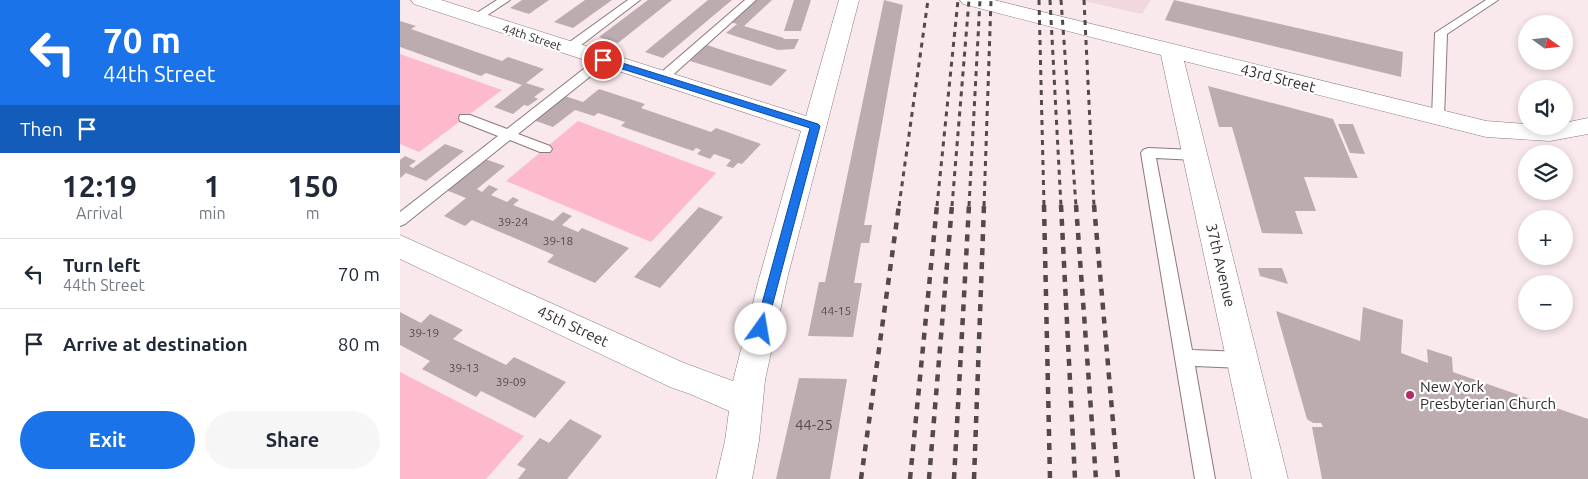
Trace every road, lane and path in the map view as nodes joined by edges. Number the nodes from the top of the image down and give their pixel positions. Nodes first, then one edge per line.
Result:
1 (421, 0) edge
2 (505, 0) edge
3 (635, 0) edge
4 (751, 0) edge
5 (849, 0) edge
6 (970, 0) edge
7 (1494, 0) edge
8 (476, 18) junction
9 (568, 49) junction
10 (1171, 51) junction
11 (603, 60) junction
12 (661, 79) junction
13 (465, 118) dead end
14 (1438, 118) junction
15 (815, 126) junction
16 (1588, 126) edge
17 (508, 134) junction
18 (545, 149) dead end
19 (1195, 154) junction
20 (400, 220) edge
21 (400, 246) edge
22 (1185, 358) junction
23 (1243, 360) junction
24 (746, 404) junction
25 (734, 479) edge
26 (1205, 479) edge
27 (1270, 479) edge

1 - 8 street, 44th Street
2 - 8 lane
3 - 9 lane
4 - 12 lane
5 - 15 street
6 - 10 street, 43rd Street
7 - 14 lane
8 - 9 street, 44th Street
9 - 11 street, 44th Street
10 - 14 street, 43rd Street
10 - 19 street, 37th Avenue
11 - 12 street, 44th Street
11 - 17 lane
12 - 15 street, 44th Street
13 - 17 lane
14 - 16 street, 43rd Street
15 - 24 street
17 - 18 lane
17 - 20 lane
19 - 22 lane
19 - 23 street, 37th Avenue
21 - 24 street, 45th Street
22 - 23 lane
22 - 26 lane
23 - 27 street, 37th Avenue
24 - 25 street

